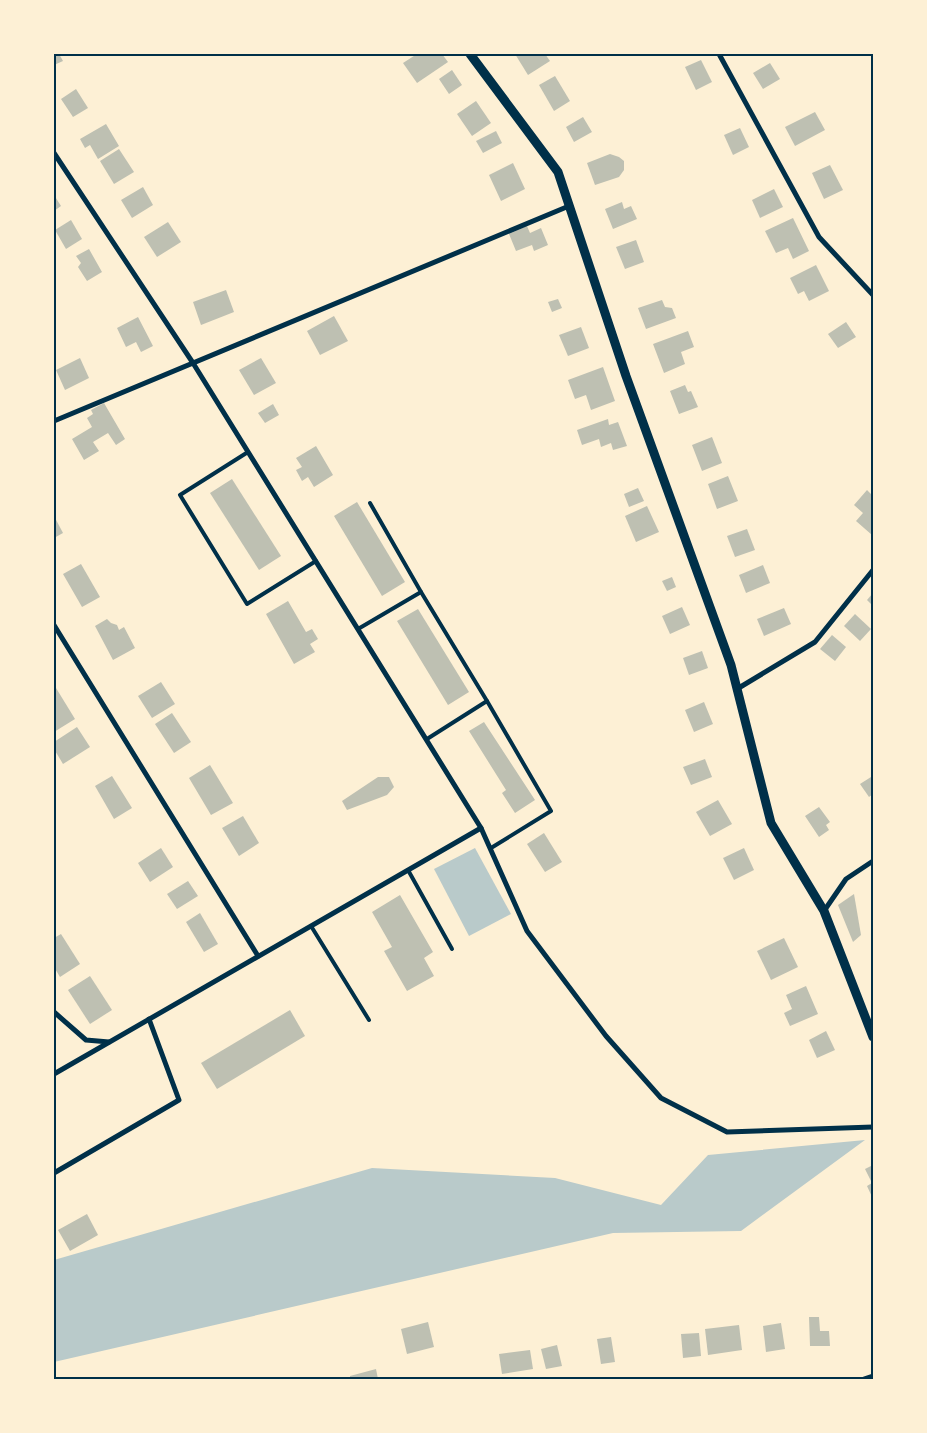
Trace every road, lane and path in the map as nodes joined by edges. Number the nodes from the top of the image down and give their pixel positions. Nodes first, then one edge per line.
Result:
1 (470, 54) edge
2 (719, 54) edge
3 (54, 153) edge
4 (569, 206) junction
5 (873, 295) edge
6 (193, 363) junction
7 (54, 421) edge
8 (248, 452) junction
9 (370, 503) dead end
10 (316, 561) junction
11 (873, 570) edge
12 (421, 592) junction
13 (54, 625) edge
14 (358, 629) junction
15 (737, 689) junction
16 (487, 701) junction
17 (426, 739) junction
18 (481, 828) junction
19 (491, 848) junction
20 (873, 861) edge
21 (408, 870) junction
22 (824, 911) junction
23 (311, 926) junction
24 (452, 950) dead end
25 (258, 956) junction
26 (54, 1012) edge
27 (149, 1019) junction
28 (368, 1020) dead end
29 (873, 1037) edge
30 (109, 1042) junction
31 (54, 1074) edge
32 (873, 1127) edge
33 (54, 1173) edge
34 (873, 1376) edge
35 (864, 1379) edge

1 - 4 street
2 - 5 street
3 - 6 street
4 - 6 street
4 - 15 street
6 - 7 street
6 - 8 street
8 - 10 street
8 - 10 lane
9 - 12 lane
10 - 14 street
11 - 15 street
12 - 14 lane
12 - 16 lane
13 - 25 street
14 - 17 street
15 - 22 street
16 - 17 lane
16 - 19 lane
17 - 18 street
18 - 19 street
18 - 21 street
19 - 32 street
20 - 22 street
21 - 23 street
21 - 24 lane
22 - 29 street
23 - 25 street
23 - 28 lane
25 - 27 street
26 - 30 street
27 - 30 street
27 - 33 street
30 - 31 street
34 - 35 street

